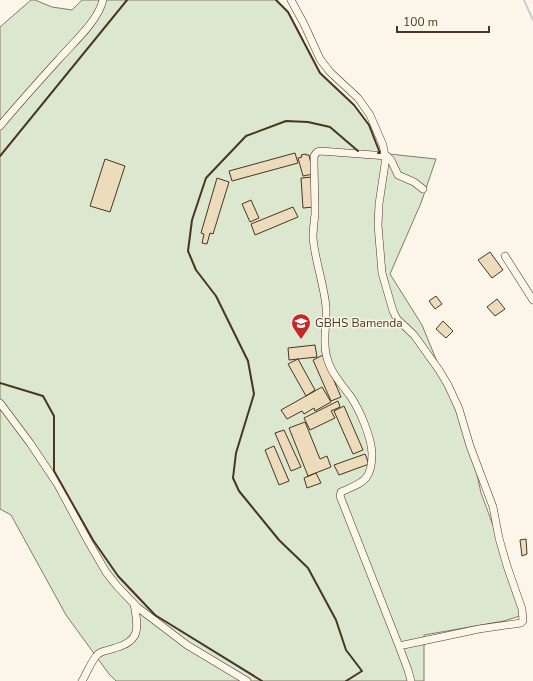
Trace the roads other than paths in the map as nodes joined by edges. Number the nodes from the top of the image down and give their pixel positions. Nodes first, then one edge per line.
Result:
1 (103, 0) edge
2 (291, 0) edge
3 (0, 126) edge
4 (385, 156) junction
5 (423, 189) dead end
6 (505, 256) dead end
7 (533, 300) edge
8 (0, 403) edge
9 (134, 604) junction
10 (399, 646) junction
11 (82, 681) edge
12 (247, 681) edge
13 (411, 681) edge

1 - 3 street
2 - 4 street
4 - 5 street
4 - 10 street
4 - 10 street
6 - 7 street
8 - 9 street
9 - 11 street
9 - 12 street
10 - 13 street

